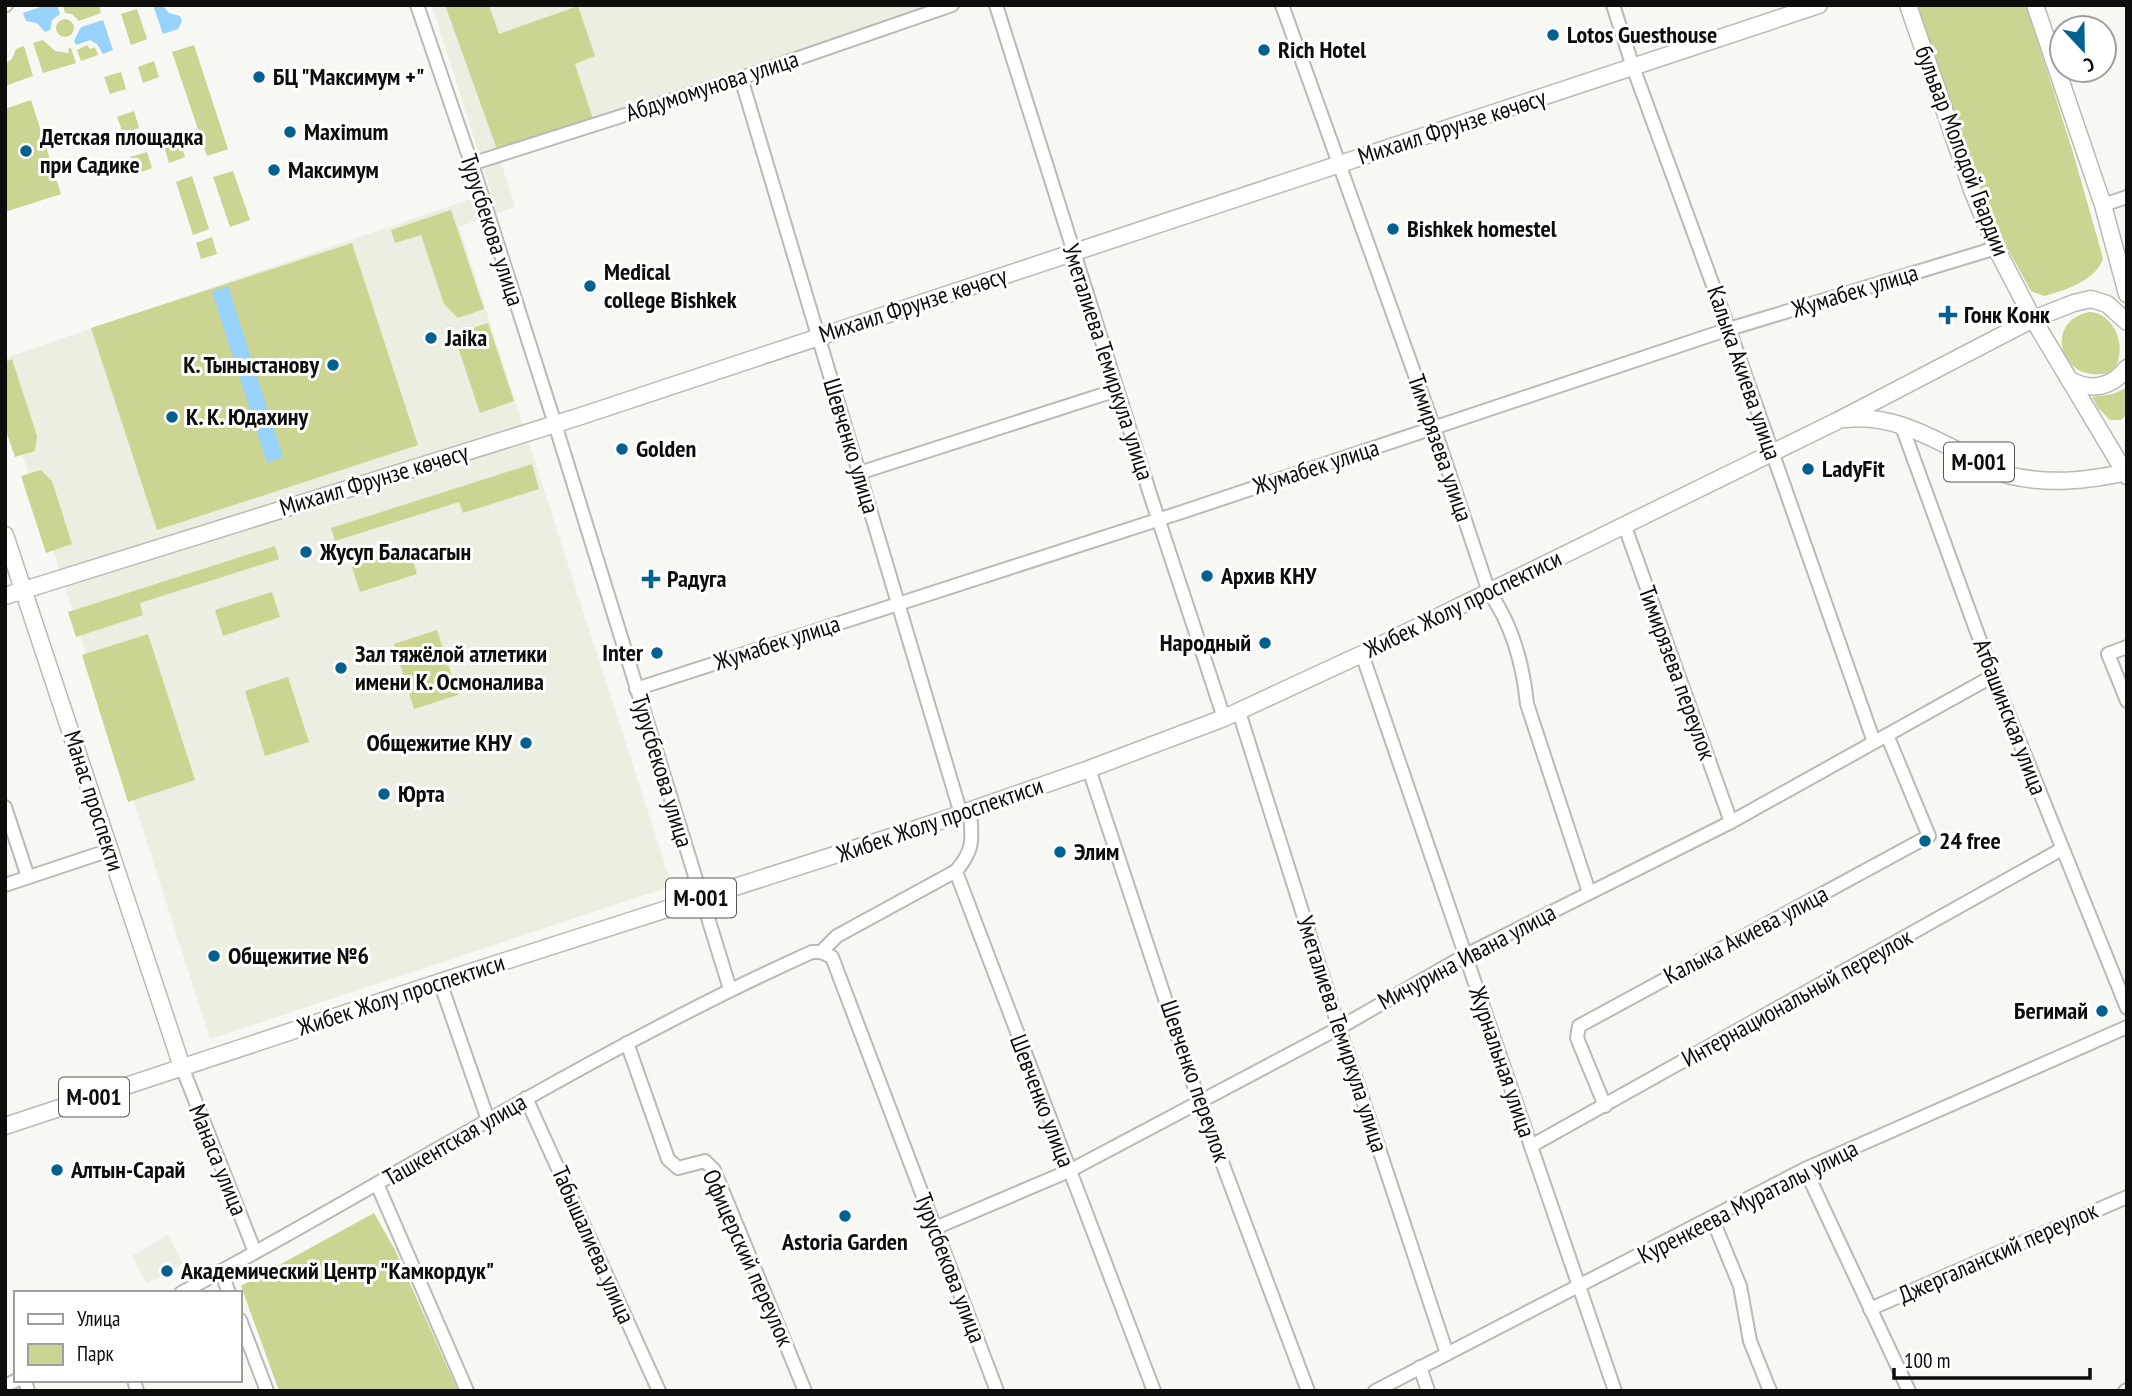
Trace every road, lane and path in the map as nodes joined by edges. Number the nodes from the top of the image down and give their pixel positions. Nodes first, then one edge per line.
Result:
1 (417, 5) edge
2 (952, 5) edge
3 (996, 5) edge
4 (1282, 5) edge
5 (1613, 5) edge
6 (1819, 5) edge
7 (1908, 5) edge
8 (2035, 5) edge
9 (1633, 67) junction
10 (741, 78) junction
11 (471, 164) junction
12 (1341, 164) junction
13 (2127, 197) edge
14 (2103, 205) junction
15 (1996, 248) junction
16 (1073, 252) junction
17 (2127, 294) edge
18 (2033, 319) junction
19 (2127, 322) edge
20 (1729, 329) junction
21 (818, 336) junction
22 (2127, 368) edge
23 (2070, 380) junction
24 (1116, 390) junction
25 (1837, 421) junction
26 (555, 424) junction
27 (1902, 424) junction
28 (1434, 428) junction
29 (1772, 452) junction
30 (2125, 467) edge
31 (859, 473) junction
32 (1158, 519) junction
33 (1624, 524) junction
34 (5, 535) edge
35 (23, 590) junction
36 (1489, 592) junction
37 (5, 596) edge
38 (898, 603) junction
39 (2127, 647) edge
40 (1362, 654) junction
41 (1993, 676) junction
42 (636, 689) junction
43 (2127, 701) edge
44 (1231, 715) junction
45 (1887, 735) junction
46 (1874, 742) junction
47 (1089, 769) junction
48 (5, 807) edge
49 (966, 812) junction
50 (1731, 821) junction
51 (2062, 849) junction
52 (110, 850) junction
53 (956, 871) junction
54 (28, 877) junction
55 (5, 885) edge
56 (1589, 892) junction
57 (701, 898) junction
58 (821, 952) junction
59 (1466, 955) junction
60 (440, 982) junction
61 (730, 989) junction
62 (2127, 1008) edge
63 (2127, 1027) edge
64 (1339, 1028) junction
65 (627, 1044) junction
66 (182, 1067) junction
67 (526, 1098) junction
68 (1199, 1101) junction
69 (1605, 1106) junction
70 (488, 1120) junction
71 (5, 1126) edge
72 (1531, 1146) junction
73 (1805, 1169) junction
74 (1069, 1171) junction
75 (377, 1184) junction
76 (2127, 1197) edge
77 (1712, 1218) junction
78 (935, 1228) junction
79 (255, 1252) junction
80 (221, 1271) junction
81 (1580, 1287) junction
82 (185, 1291) edge
83 (228, 1291) edge
84 (1870, 1309) junction
85 (242, 1326) edge
86 (1447, 1354) junction
87 (1420, 1367) junction
88 (267, 1391) edge
89 (467, 1391) edge
90 (659, 1391) edge
91 (806, 1391) edge
92 (997, 1391) edge
93 (1154, 1391) edge
94 (1308, 1391) edge
95 (1375, 1391) edge
96 (1428, 1391) edge
97 (1615, 1391) edge
98 (1770, 1391) edge
99 (1909, 1391) edge

1 - 11 street, Турусбекова улица
2 - 10 street, Абдумомунова улица
3 - 16 street, Уметалиева Темиркула улица
4 - 12 street, Тимирязева улица
5 - 9 street, Калыка Акиева улица
6 - 9 main road, Михаил Фрунзе көчөсү
7 - 15 main road, бульвар Молодой Гвардии
8 - 14 main road
9 - 12 main road, Михаил Фрунзе көчөсү
9 - 20 street, Калыка Акиева улица
10 - 11 street, Абдумомунова улица
10 - 21 street, Шевченко улица
11 - 26 street, Турусбекова улица
12 - 16 main road, Михаил Фрунзе көчөсү
12 - 28 street, Тимирязева улица
13 - 14 street
14 - 17 main road
15 - 18 main road, бульвар Молодой Гвардии
15 - 20 street, Жумабек улица
16 - 21 main road, Михаил Фрунзе көчөсү
16 - 24 street, Уметалиева Темиркула улица
18 - 19 main road, Жибек Жолу проспектиси / М-001
18 - 23 main road, бульвар Молодой Гвардии
18 - 25 main road, Жибек Жолу проспектиси / М-001
20 - 28 street, Жумабек улица
20 - 29 street, Калыка Акиева улица
21 - 26 main road, Михаил Фрунзе көчөсү
21 - 31 street, Шевченко улица
22 - 23 main road
23 - 30 main road, бульвар Молодой Гвардии
24 - 31 street
24 - 32 street, Уметалиева Темиркула улица
25 - 27 main road, Жибек Жолу проспектиси / М-001
25 - 29 main road, Жибек Жолу проспектиси / М-001
26 - 35 main road, Михаил Фрунзе көчөсү
26 - 42 street, Турусбекова улица
27 - 30 main road, Жибек Жолу проспектиси / М-001
27 - 41 street, Атбашинская улица
28 - 32 street, Жумабек улица
28 - 36 street, Тимирязева улица
29 - 33 main road, Жибек Жолу проспектиси / М-001
29 - 46 street, Калыка Акиева улица
31 - 38 street, Шевченко улица
32 - 38 street, Жумабек улица
32 - 44 street, Уметалиева Темиркула улица
33 - 36 main road, Жибек Жолу проспектиси / М-001
33 - 50 street, Тимирязева переулок
34 - 35 main road, Манас проспекти
35 - 37 main road, Михаил Фрунзе көчөсү
35 - 52 main road, Манас проспекти
36 - 40 main road, Жибек Жолу проспектиси / М-001
36 - 56 street, Тимирязева улица
38 - 42 street, Жумабек улица
38 - 49 street, Шевченко улица
39 - 43 street
40 - 44 main road, Жибек Жолу проспектиси / М-001
40 - 59 street, Журнальная улица
41 - 45 street, Мичурина Ивана улица
41 - 51 street, Атбашинская улица
42 - 57 street, Турусбекова улица
44 - 47 main road, Жибек Жолу проспектиси / М-001
44 - 64 street, Уметалиева Темиркула улица
45 - 46 street, Мичурина Ивана улица
45 - 69 street, Калыка Акиева улица
46 - 50 street, Мичурина Ивана улица
47 - 49 main road, Жибек Жолу проспектиси / М-001
47 - 68 street, Шевченко переулок
48 - 54 street
49 - 53 street, Шевченко улица
49 - 57 main road, Жибек Жолу проспектиси / М-001
50 - 56 street, Мичурина Ивана улица
51 - 62 street, Атбашинская улица
51 - 69 street, Интернациональный переулок
52 - 54 street
52 - 66 main road, Манас проспекти
53 - 58 street
53 - 74 street, Шевченко улица
54 - 55 street
56 - 59 street, Мичурина Ивана улица
57 - 60 main road, Жибек Жолу проспектиси / М-001
57 - 61 street, Турусбекова улица
58 - 61 street
58 - 78 street, Турусбекова улица
59 - 64 street, Мичурина Ивана улица
59 - 72 street, Журнальная улица
60 - 66 main road, Жибек Жолу проспектиси / М-001
60 - 70 street
61 - 65 street, Ташкентская улица
63 - 73 street, Куренкеева Мураталы улица
64 - 68 street, Мичурина Ивана улица
64 - 86 street, Уметалиева Темиркула улица
65 - 67 street, Ташкентская улица
65 - 91 street, Офицерский переулок
66 - 71 main road, Жибек Жолу проспектиси / М-001
66 - 79 street, Манаса улица
67 - 70 street, Ташкентская улица
67 - 90 street, Табышалиева улица
68 - 74 street, Мичурина Ивана улица
68 - 94 street, Шевченко переулок
69 - 72 street, Интернациональный переулок
70 - 75 street, Ташкентская улица
72 - 81 street, Журнальная улица
73 - 77 street, Куренкеева Мураталы улица
73 - 84 street
74 - 78 street, Мичурина Ивана улица
74 - 93 street, Шевченко улица
75 - 79 street, Ташкентская улица
75 - 89 street
76 - 84 street, Джергаланский переулок
77 - 81 street, Куренкеева Мураталы улица
77 - 98 street
78 - 92 street, Турусбекова улица
79 - 80 street, Ташкентская улица
80 - 82 street, Ташкентская улица
80 - 83 street
81 - 86 street, Куренкеева Мураталы улица
81 - 97 street, Журнальная улица
84 - 99 street
85 - 88 street
86 - 87 street, Куренкеева Мураталы улица
87 - 95 street, Куренкеева Мураталы улица
87 - 96 street

